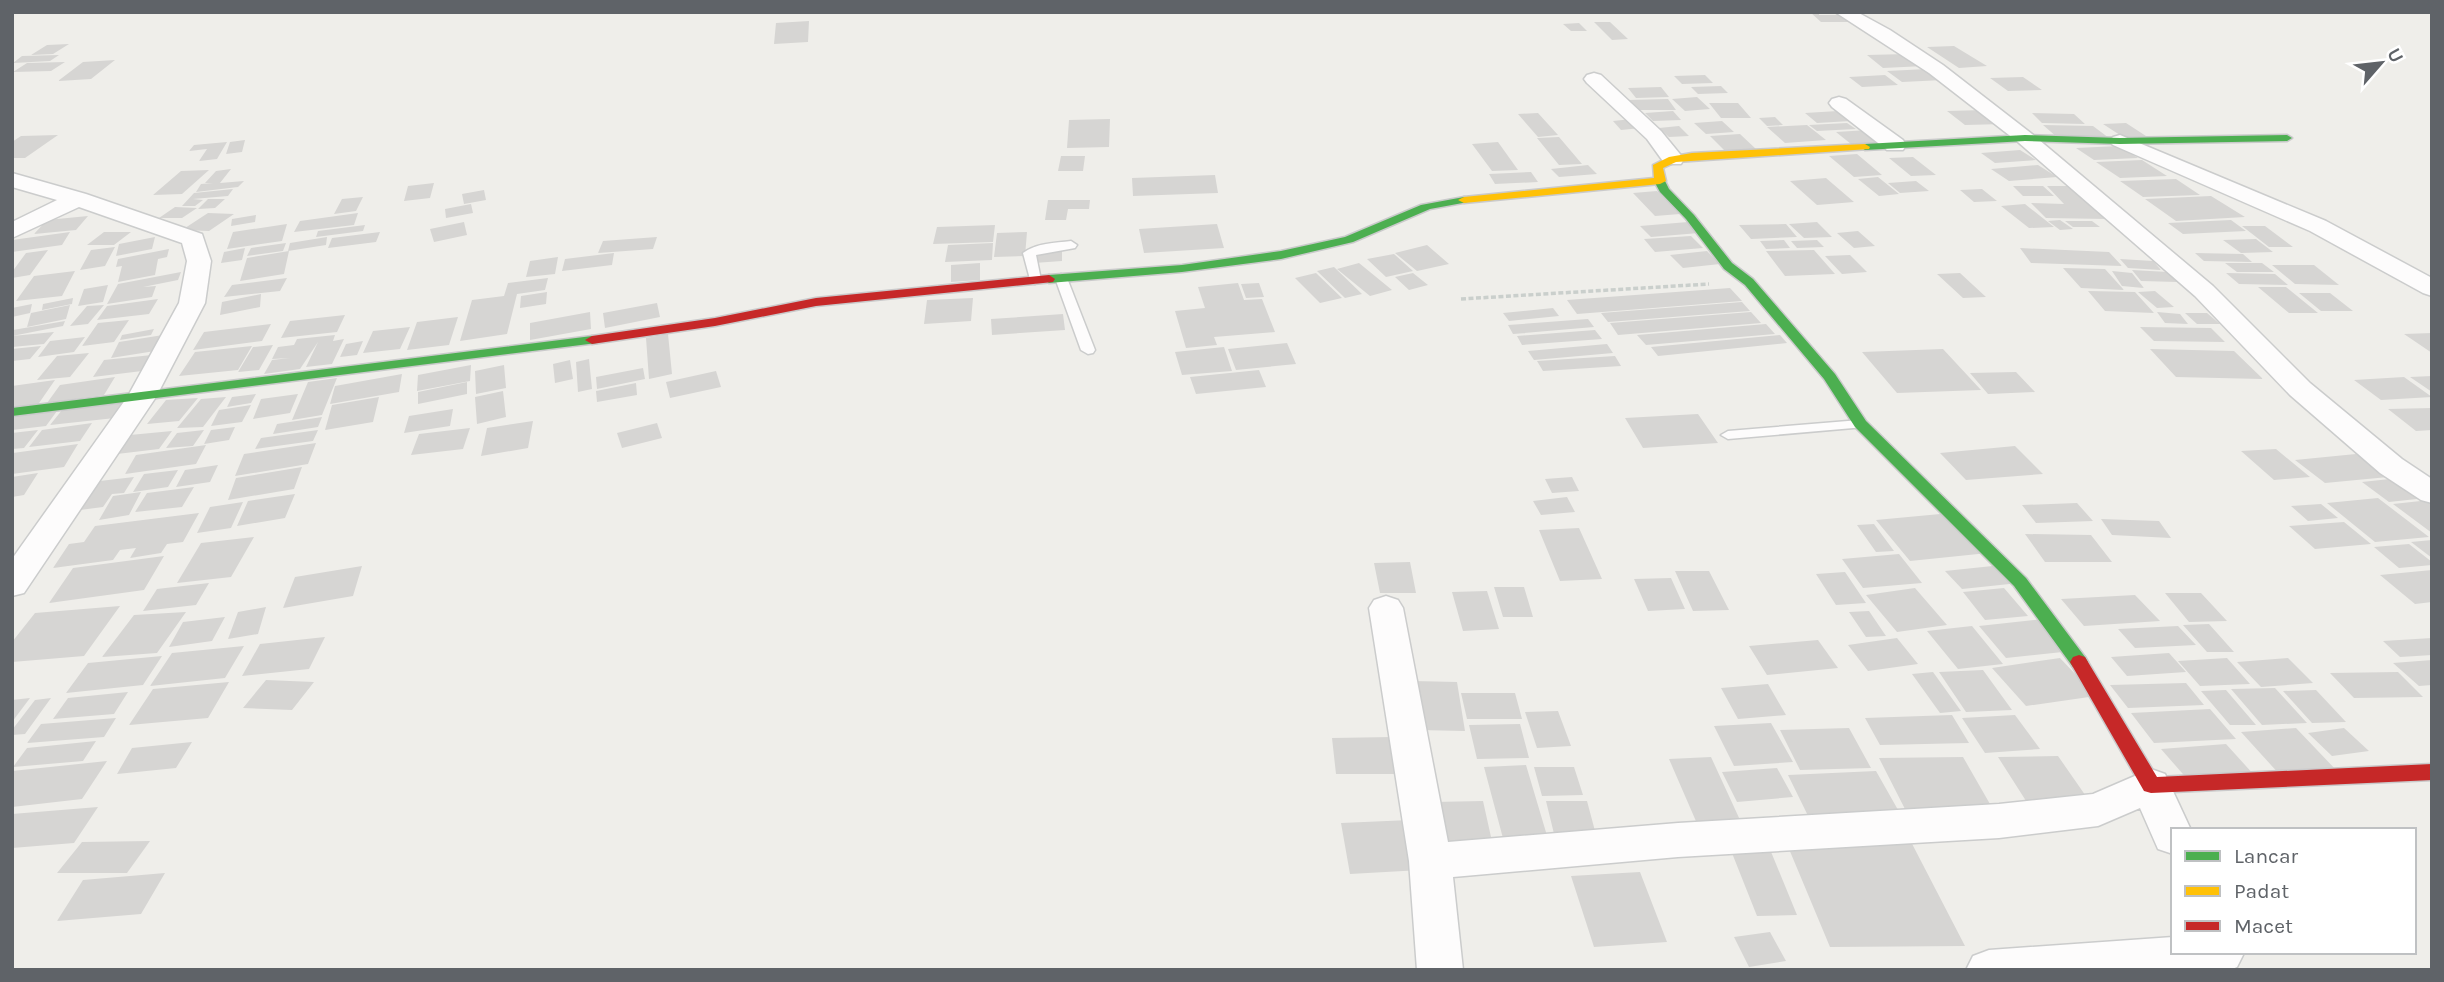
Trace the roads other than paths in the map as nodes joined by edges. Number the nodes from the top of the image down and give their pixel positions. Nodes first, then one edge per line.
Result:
1 (1843, 12) edge
2 (1594, 79) dead end
3 (1839, 103) dead end
4 (2025, 138) junction
5 (2287, 138) dead end
6 (2120, 141) junction
7 (1895, 145) junction
8 (1673, 159) junction
9 (12, 180) edge
10 (1660, 181) junction
11 (78, 199) junction
12 (12, 231) edge
13 (1071, 245) dead end
14 (1061, 278) junction
15 (1035, 280) junction
16 (2432, 288) edge
17 (1088, 350) dead end
18 (142, 397) junction
19 (12, 412) edge
20 (1860, 424) junction
21 (1728, 435) dead end
22 (2432, 493) edge
23 (12, 585) edge
24 (1386, 608) dead end
25 (2432, 772) edge
26 (2151, 785) junction
27 (2171, 832) edge
28 (1430, 861) junction
29 (2207, 954) edge
30 (2222, 954) edge
31 (1440, 970) edge
32 (1989, 970) edge
33 (2232, 970) edge

1 - 4 street
2 - 8 street
3 - 7 street
4 - 6 street
4 - 7 street
4 - 22 street
5 - 6 street
6 - 16 street
7 - 8 street
8 - 10 street
9 - 11 street
10 - 14 street
10 - 20 street
11 - 12 street
11 - 18 street
13 - 15 lane
14 - 15 street
14 - 17 lane
15 - 18 street
18 - 19 street
18 - 23 street
20 - 21 lane
20 - 26 street
24 - 28 street
25 - 26 street
26 - 27 street
26 - 28 street
28 - 31 street
29 - 32 street
30 - 33 street

